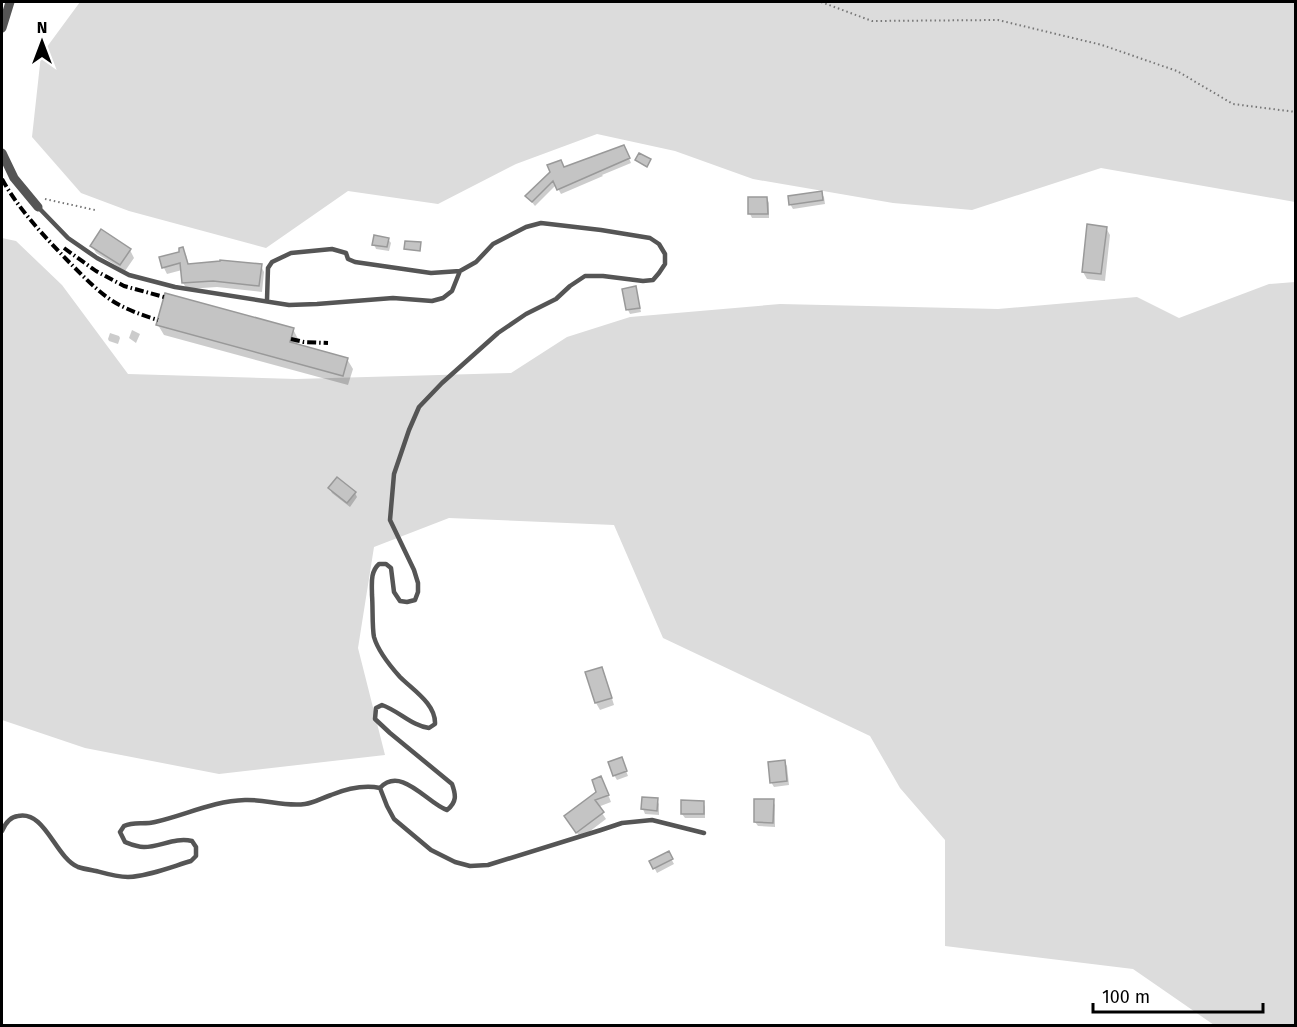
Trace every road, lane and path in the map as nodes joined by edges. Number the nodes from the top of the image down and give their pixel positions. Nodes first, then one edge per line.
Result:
1 (10, 2) edge
2 (821, 2) edge
3 (2, 28) edge
4 (1296, 112) edge
5 (2, 153) edge
6 (27, 196) junction
7 (38, 207) joint
8 (95, 210) dead end
9 (460, 271) junction
10 (267, 300) junction
11 (380, 788) junction
12 (2, 831) edge
13 (704, 833) dead end

1 - 3 street
2 - 4 path
5 - 6 street
6 - 7 street
6 - 8 path
7 - 10 lane
9 - 10 lane
9 - 10 lane
9 - 11 lane
11 - 12 lane
11 - 13 lane

